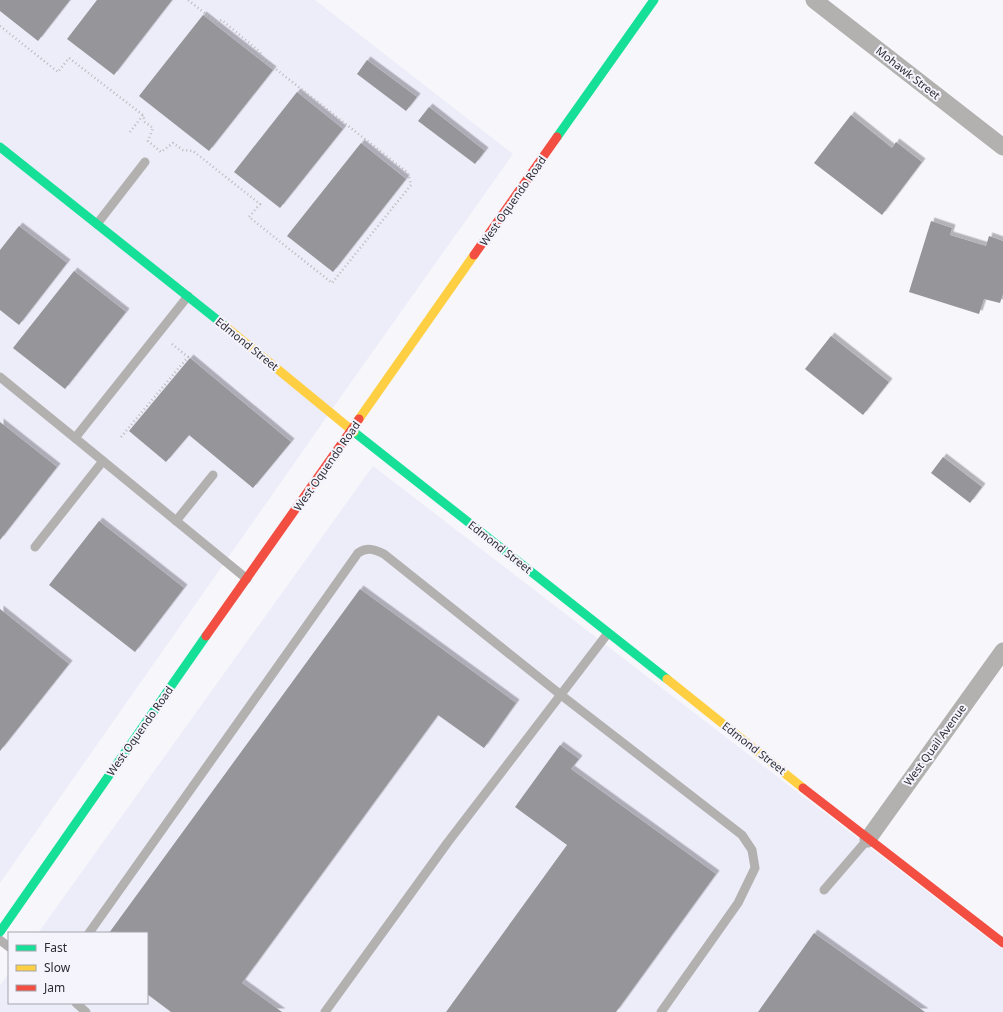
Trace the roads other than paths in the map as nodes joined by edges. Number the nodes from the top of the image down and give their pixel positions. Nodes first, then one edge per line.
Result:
1 (654, 0) edge
2 (814, 0) edge
3 (0, 147) edge
4 (1003, 147) edge
5 (145, 162) dead end
6 (97, 224) junction
7 (188, 296) junction
8 (0, 377) edge
9 (352, 430) junction
10 (75, 438) junction
11 (103, 461) junction
12 (213, 475) dead end
13 (176, 521) junction
14 (35, 546) dead end
15 (247, 579) junction
16 (608, 633) junction
17 (1003, 651) edge
18 (561, 695) junction
19 (868, 839) junction
20 (824, 890) dead end
21 (0, 932) edge
22 (90, 932) edge
23 (0, 940) edge
24 (1003, 943) edge
25 (8, 946) edge
26 (77, 1004) edge
27 (86, 1012) edge
28 (325, 1012) edge
29 (661, 1012) edge

1 - 9 street, West Oquendo Road
2 - 4 street, Mohawk Street
3 - 6 street, Edmond Street
5 - 6 lane
6 - 7 street, Edmond Street
7 - 9 street, Edmond Street
7 - 10 lane
8 - 10 lane
9 - 15 street, West Oquendo Road
9 - 16 street, Edmond Street
10 - 11 lane
11 - 13 lane
11 - 14 lane
12 - 13 lane
13 - 15 lane
15 - 21 street, West Oquendo Road
16 - 18 lane
16 - 19 street, Edmond Street
17 - 19 street, West Quail Avenue
18 - 22 lane
18 - 28 lane
18 - 29 lane
19 - 20 lane
19 - 24 street, Edmond Street
23 - 25 lane
26 - 27 lane

